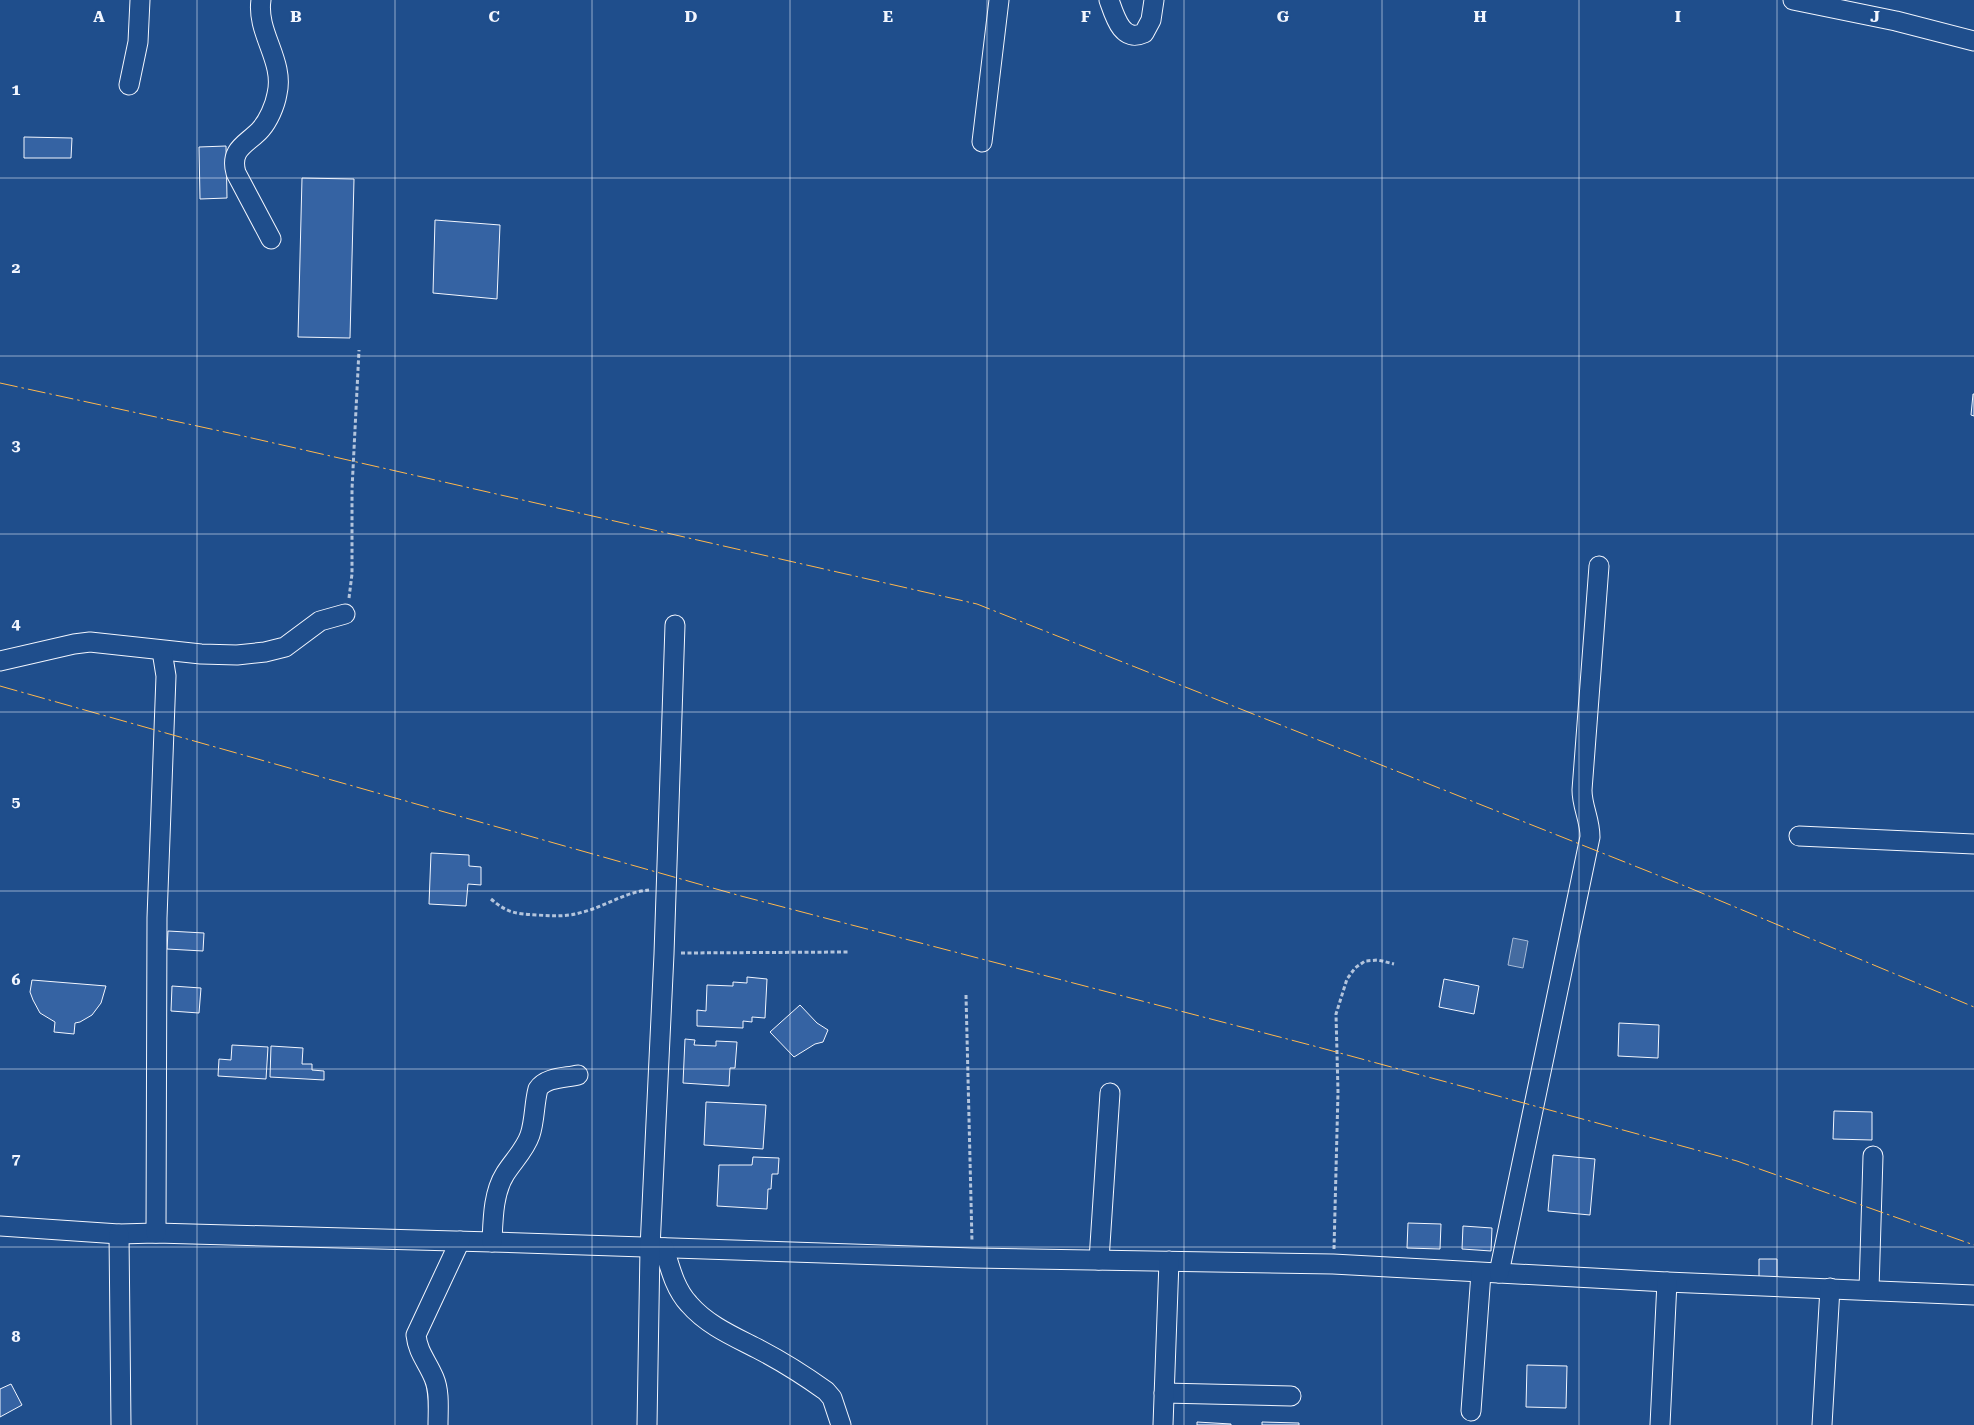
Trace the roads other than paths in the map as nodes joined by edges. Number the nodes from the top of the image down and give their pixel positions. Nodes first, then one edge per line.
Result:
1 (140, 0) edge
2 (260, 0) edge
3 (999, 0) edge
4 (1109, 0) edge
5 (1154, 0) edge
6 (1793, 0) edge
7 (1848, 6) edge
8 (1974, 41) edge
9 (129, 85) dead end
10 (982, 142) dead end
11 (271, 238) dead end
12 (1598, 566) dead end
13 (345, 614) road end
14 (675, 625) dead end
15 (162, 651) junction
16 (0, 661) edge
17 (1799, 836) dead end
18 (1974, 844) edge
19 (578, 1075) dead end
20 (1110, 1092) dead end
21 (1872, 1156) dead end
22 (0, 1226) edge
23 (156, 1233) junction
24 (119, 1234) junction
25 (460, 1241) junction
26 (492, 1242) junction
27 (657, 1248) junction
28 (1099, 1260) junction
29 (1168, 1261) junction
30 (1490, 1273) junction
31 (1667, 1282) junction
32 (1830, 1288) junction
33 (1870, 1290) junction
34 (1974, 1295) edge
35 (1164, 1393) junction
36 (1291, 1396) dead end
37 (1471, 1411) dead end
38 (120, 1425) edge
39 (438, 1425) edge
40 (647, 1425) edge
41 (841, 1425) edge
42 (1163, 1425) edge
43 (1660, 1425) edge
44 (1822, 1425) edge

1 - 9 street
2 - 11 street
3 - 10 street
4 - 5 street
6 - 7 street
7 - 8 street
12 - 30 street
13 - 15 street
14 - 27 street
15 - 16 street
15 - 23 street
17 - 18 street
19 - 26 street
20 - 28 street
21 - 33 street
22 - 24 street
23 - 24 street
23 - 25 street
24 - 38 street
25 - 26 street
25 - 39 street
26 - 27 street
27 - 28 street
27 - 40 street
27 - 41 street
28 - 29 street
29 - 30 street
29 - 35 street
30 - 31 street
30 - 37 street
31 - 32 street
31 - 43 street
32 - 33 street
32 - 44 street
33 - 34 street
35 - 36 street
35 - 42 street

